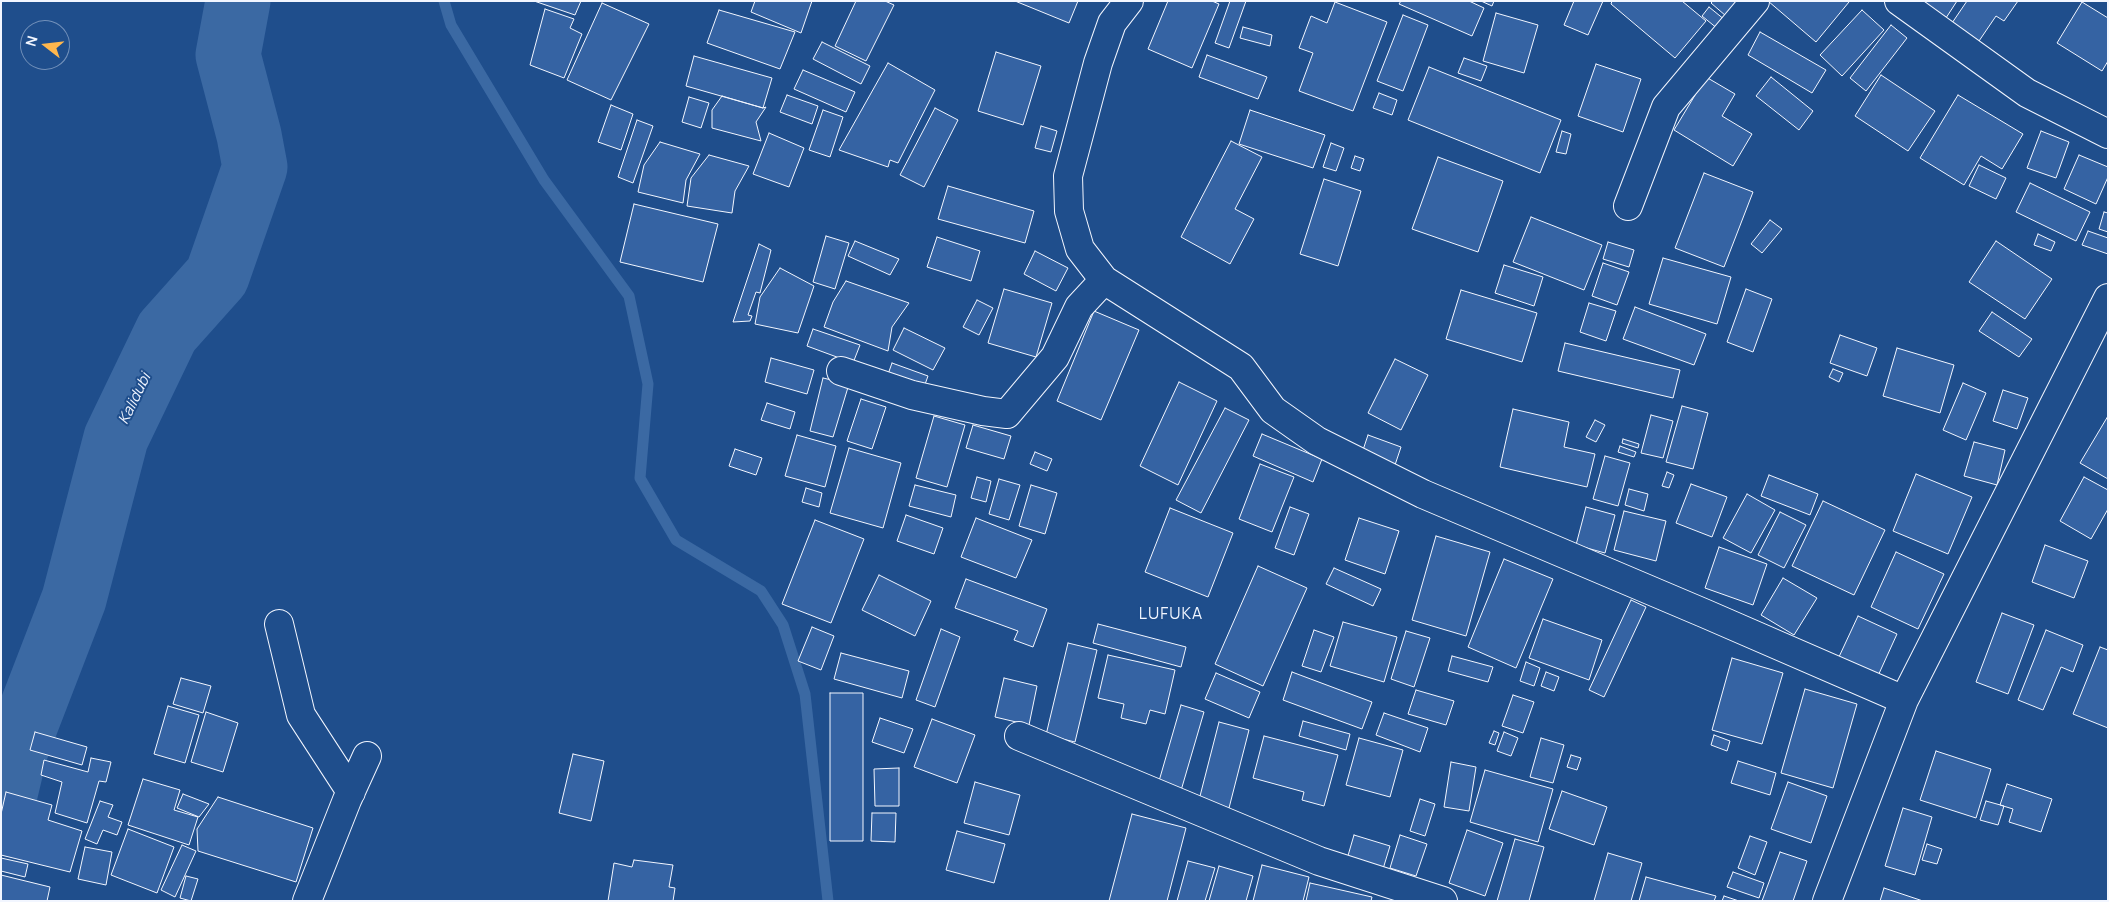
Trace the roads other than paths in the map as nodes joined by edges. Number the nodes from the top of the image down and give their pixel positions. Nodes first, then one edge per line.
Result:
1 (1129, 1) edge
2 (1755, 1) edge
3 (1898, 1) edge
4 (2108, 134) edge
5 (1628, 206) dead end
6 (1104, 280) junction
7 (2108, 298) edge
8 (841, 370) dead end
9 (279, 624) dead end
10 (1904, 700) junction
11 (1019, 736) dead end
12 (367, 756) dead end
13 (351, 792) junction
14 (307, 901) edge
15 (1443, 901) edge
16 (1827, 901) edge

1 - 6 street
2 - 5 street
3 - 4 street
6 - 8 street
6 - 10 street
7 - 10 street
9 - 13 street
10 - 16 street
11 - 15 street
12 - 13 street
13 - 14 street

